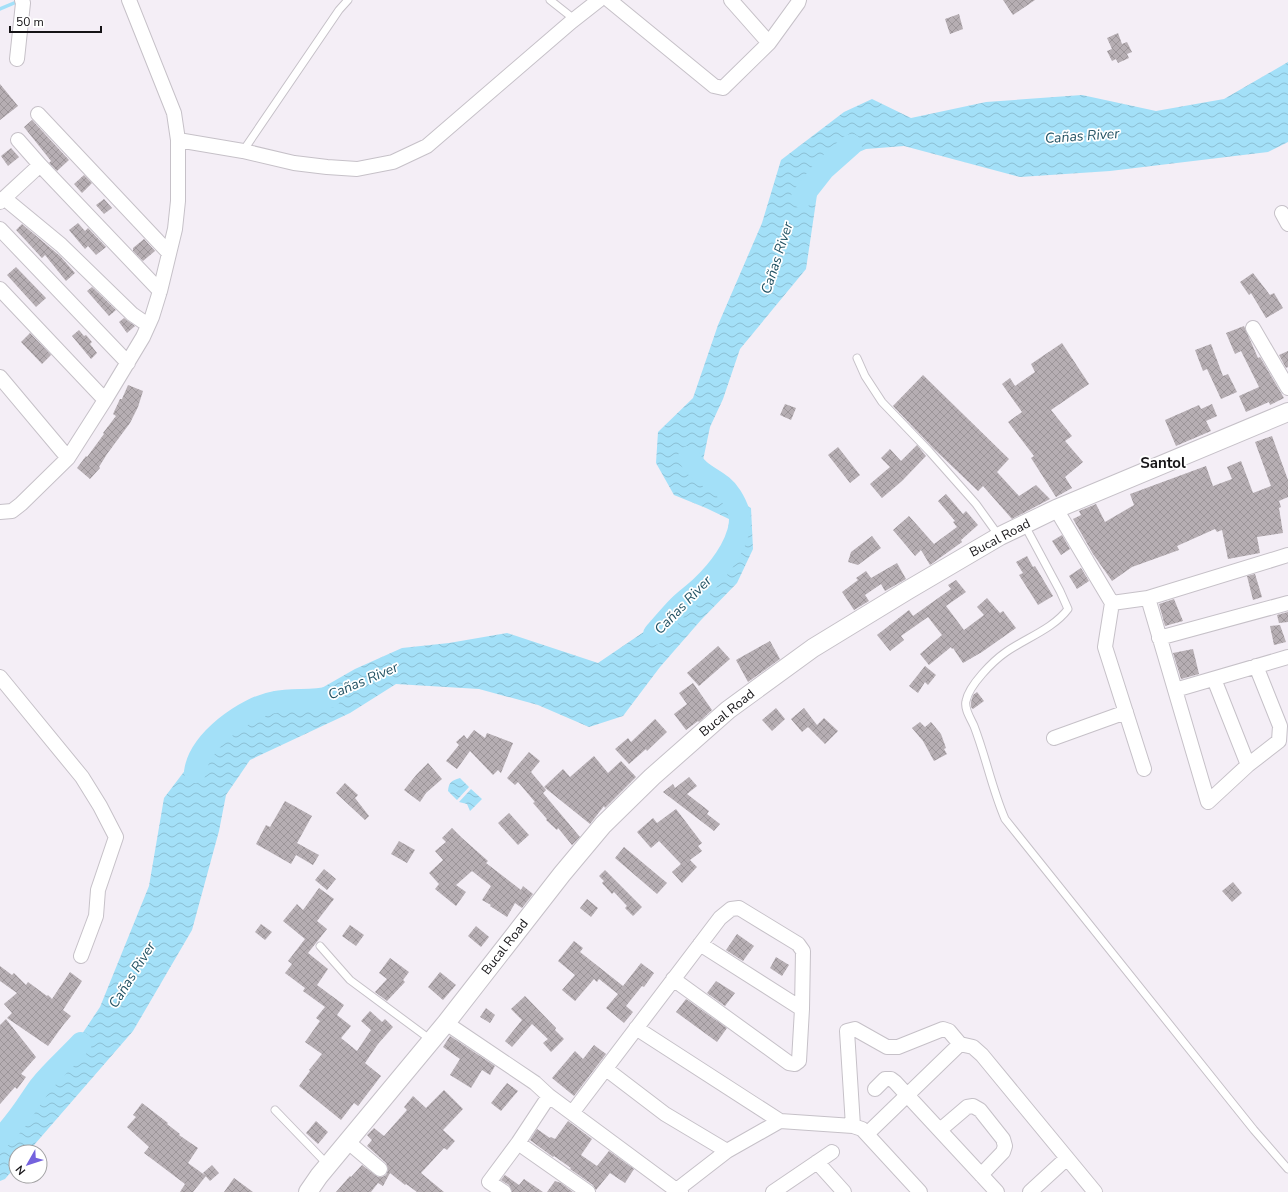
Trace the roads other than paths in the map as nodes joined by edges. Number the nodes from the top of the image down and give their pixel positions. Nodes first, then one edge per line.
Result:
1 (348, 0) edge
2 (550, 0) edge
3 (599, 0) edge
4 (608, 0) edge
5 (731, 0) edge
6 (22, 1) edge
7 (131, 1) edge
8 (797, 1) edge
9 (574, 19) junction
10 (769, 43) junction
11 (17, 59) dead end
12 (38, 114) dead end
13 (18, 140) dead end
14 (178, 140) junction
15 (243, 151) junction
16 (40, 165) junction
17 (2, 200) edge
18 (0, 229) edge
19 (169, 253) junction
20 (0, 289) edge
21 (160, 291) junction
22 (148, 325) junction
23 (1253, 328) dead end
24 (857, 358) dead end
25 (128, 363) junction
26 (0, 379) edge
27 (1288, 388) edge
28 (105, 400) junction
29 (1288, 412) edge
30 (68, 458) junction
31 (1056, 508) junction
32 (0, 512) edge
33 (1024, 524) junction
34 (1000, 536) junction
35 (1288, 555) edge
36 (1148, 598) junction
37 (1112, 603) junction
38 (1288, 603) edge
39 (1160, 638) junction
40 (1288, 657) edge
41 (1256, 666) junction
42 (0, 676) edge
43 (1214, 679) junction
44 (1175, 690) junction
45 (1126, 712) junction
46 (1054, 738) dead end
47 (1248, 765) junction
48 (1144, 769) dead end
49 (700, 944) junction
50 (320, 946) dead end
51 (81, 956) dead end
52 (673, 979) junction
53 (802, 1009) junction
54 (446, 1022) junction
55 (636, 1028) junction
56 (431, 1040) junction
57 (960, 1044) junction
58 (606, 1069) junction
59 (875, 1089) dead end
60 (549, 1096) junction
61 (907, 1096) junction
62 (275, 1110) dead end
63 (572, 1113) junction
64 (780, 1121) junction
65 (853, 1126) junction
66 (940, 1130) junction
67 (867, 1134) junction
68 (348, 1142) junction
69 (518, 1143) junction
70 (727, 1151) junction
71 (832, 1152) dead end
72 (1067, 1158) junction
73 (817, 1162) junction
74 (329, 1165) junction
75 (380, 1169) dead end
76 (1288, 1169) edge
77 (981, 1175) junction
78 (677, 1191) edge
79 (776, 1191) edge
80 (308, 1192) edge
81 (504, 1192) edge
82 (588, 1192) edge
83 (844, 1192) edge
84 (920, 1192) edge
85 (997, 1192) edge
86 (1030, 1192) edge
87 (1095, 1192) edge

1 - 15 lane
2 - 9 lane
3 - 9 street
4 - 10 street
5 - 10 street
6 - 11 street
7 - 14 street
8 - 10 street
9 - 15 street
12 - 19 street
13 - 16 street
14 - 15 street
14 - 19 street
16 - 17 street
16 - 21 street
17 - 22 street
18 - 25 street
19 - 21 street
20 - 28 street
21 - 22 street
22 - 25 street
23 - 27 street
24 - 34 lane
25 - 28 street
26 - 30 street
28 - 30 street
29 - 31 street, Bucal Road
30 - 32 street
31 - 33 street, Bucal Road
31 - 37 street
33 - 34 street, Bucal Road
33 - 76 lane
34 - 54 street, Bucal Road
35 - 36 street
36 - 37 street
36 - 39 street
37 - 45 street
38 - 39 street
39 - 44 street
40 - 41 street
41 - 43 street
41 - 47 street
42 - 51 street
43 - 44 street
43 - 47 street
44 - 47 street
45 - 46 street
45 - 48 street
49 - 52 street
49 - 53 street
49 - 53 street
50 - 56 lane
52 - 53 street
52 - 55 street
54 - 56 street, Bucal Road
54 - 60 street
55 - 58 street
55 - 64 street
56 - 68 street, Bucal Road
57 - 61 street
57 - 65 street
57 - 72 street
58 - 63 street
58 - 70 street
59 - 61 street
60 - 63 street
60 - 69 street
61 - 66 street
61 - 67 street
62 - 74 lane
63 - 78 street
64 - 65 street
64 - 70 street
65 - 67 street
66 - 77 street
66 - 77 street
67 - 84 street
68 - 74 street, Bucal Road
68 - 75 street
69 - 81 street
69 - 82 street
70 - 78 street
71 - 73 street
72 - 86 street
72 - 87 street
73 - 79 street
73 - 83 street
74 - 80 street, Bucal Road
77 - 85 street

